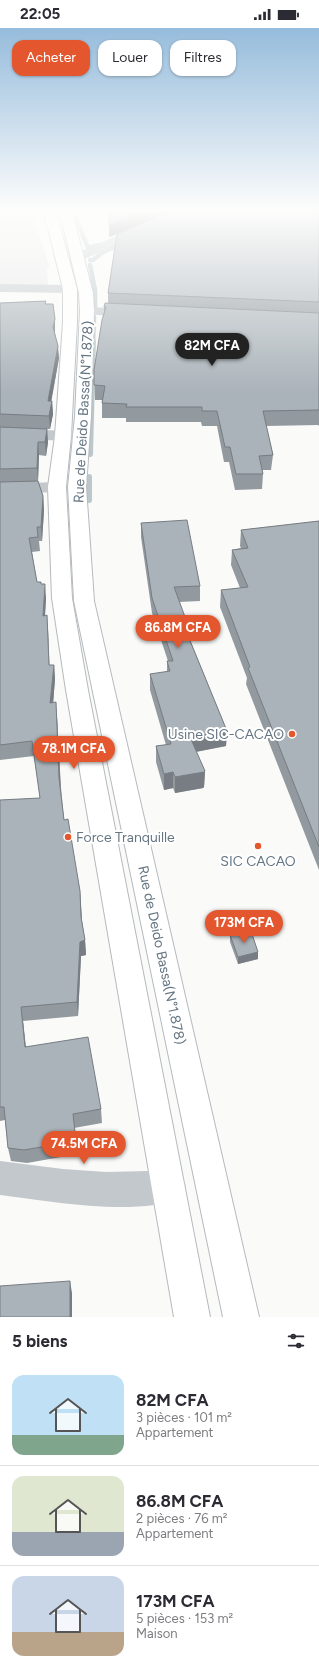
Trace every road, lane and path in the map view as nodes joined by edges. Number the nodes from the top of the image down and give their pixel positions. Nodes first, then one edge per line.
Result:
1 (66, 272) edge
2 (81, 272) edge
3 (0, 288) edge
4 (70, 289) junction
5 (87, 311) junction
6 (143, 314) edge
7 (0, 434) edge
8 (72, 436) junction
9 (57, 487) junction
10 (0, 489) edge
11 (0, 1178) edge
12 (169, 1186) junction
13 (192, 1317) edge
14 (241, 1317) edge

1 - 4 main road
2 - 5 main road, Rue de Deido Bassa(N°1.878)
3 - 4 street
4 - 8 main road
5 - 6 street
5 - 8 main road, Rue de Deido Bassa(N°1.878)
7 - 8 street
8 - 9 main road
8 - 14 main road, Rue de Deido Bassa(N°1.878)
9 - 10 street
9 - 12 main road
11 - 12 street
12 - 13 main road

